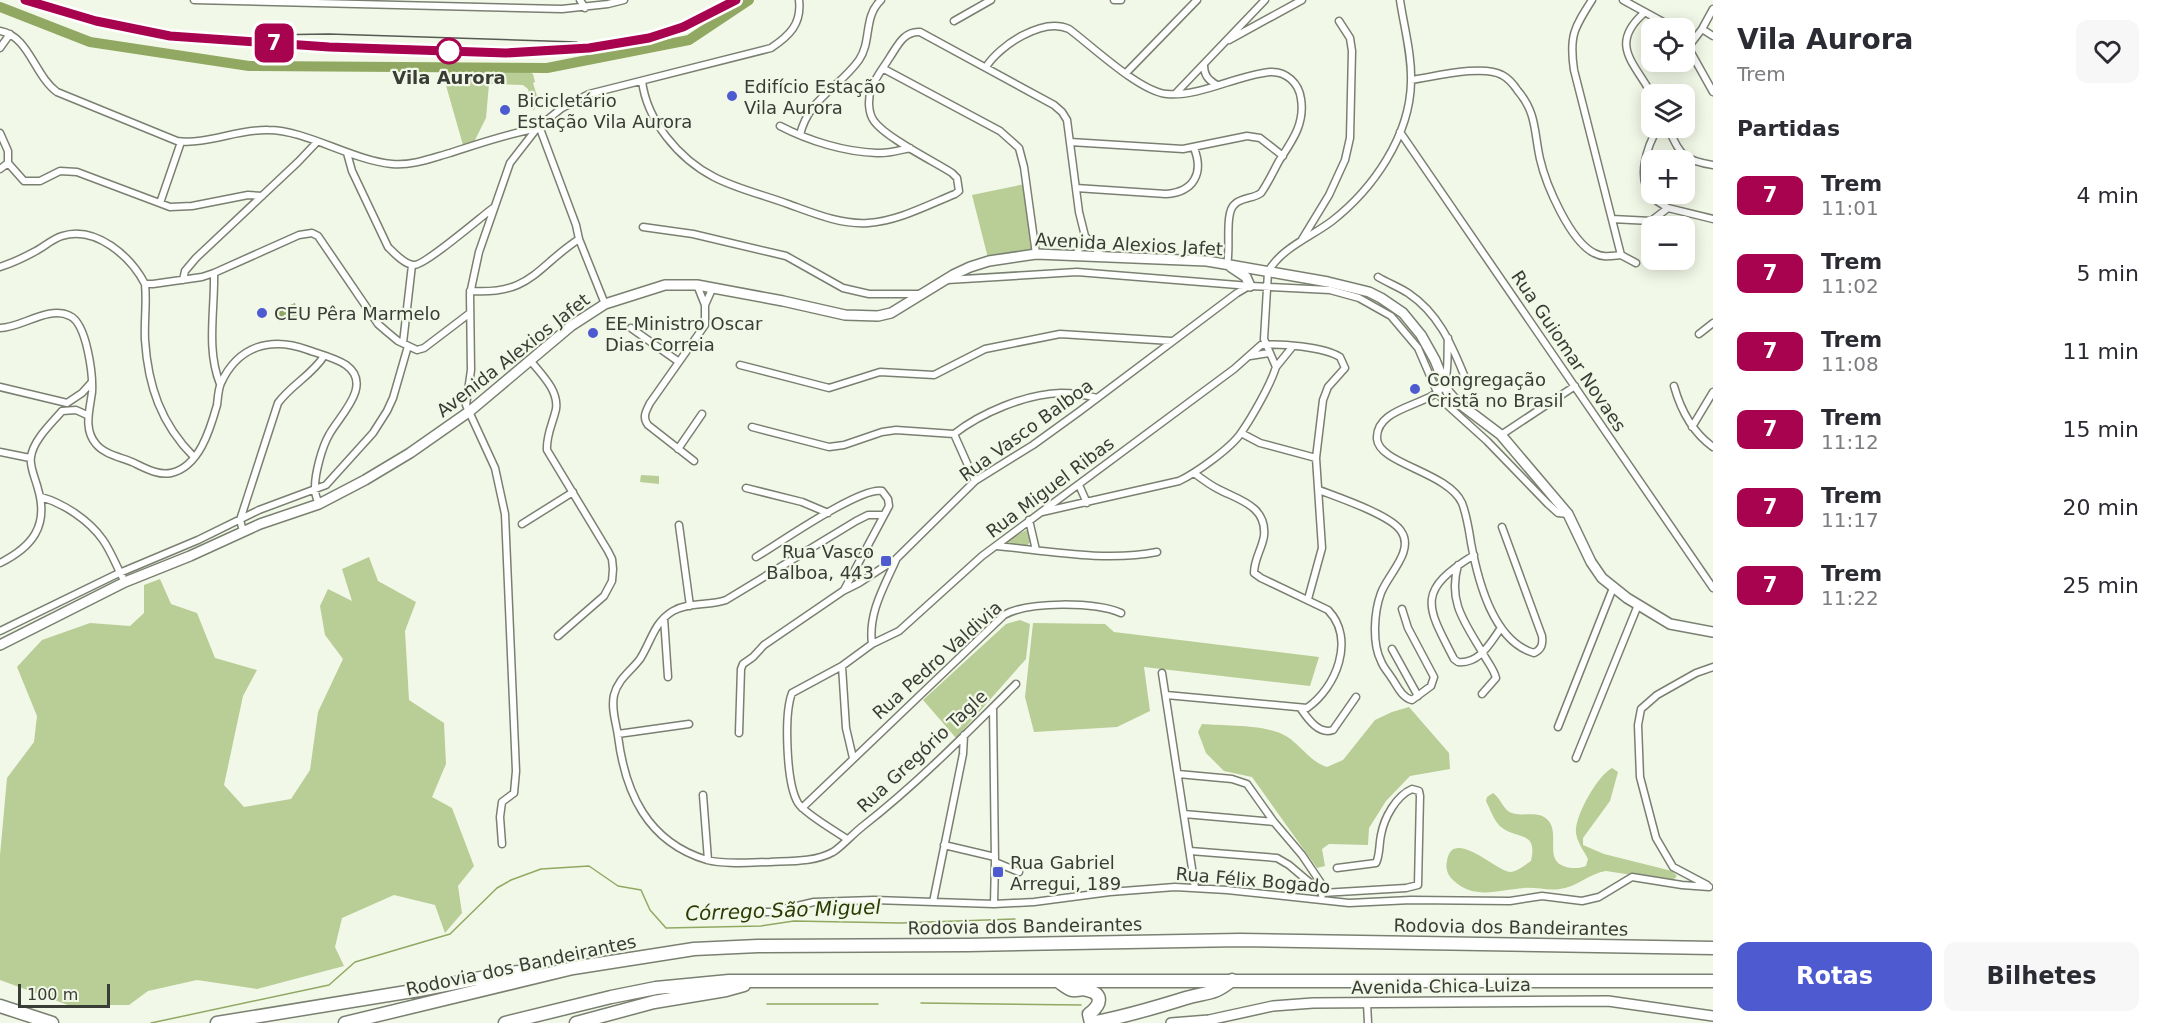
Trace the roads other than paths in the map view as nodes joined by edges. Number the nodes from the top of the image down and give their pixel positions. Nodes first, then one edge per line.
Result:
1 (194, 0) edge
2 (580, 0) edge
3 (624, 0) edge
4 (799, 0) edge
5 (881, 0) edge
6 (991, 0) edge
7 (1114, 0) edge
8 (1121, 0) edge
9 (1197, 0) edge
10 (1265, 0) edge
11 (1302, 0) edge
12 (1400, 0) edge
13 (1592, 0) edge
14 (1623, 0) edge
15 (585, 8) junction
16 (1713, 9) edge
17 (1644, 13) junction
18 (1654, 18) edge
19 (954, 21) dead end
20 (1339, 21) dead end
21 (1702, 30) junction
22 (0, 31) edge
23 (10, 34) junction
24 (1713, 36) edge
25 (1695, 39) edge
26 (1224, 43) junction
27 (0, 48) edge
28 (1695, 58) edge
29 (1204, 65) junction
30 (986, 67) junction
31 (884, 69) junction
32 (1126, 73) junction
33 (1411, 80) junction
34 (642, 81) junction
35 (1645, 84) edge
36 (1218, 85) junction
37 (1713, 92) edge
38 (1176, 94) junction
39 (780, 126) dead end
40 (537, 128) junction
41 (1400, 132) junction
42 (0, 133) edge
43 (800, 135) junction
44 (1653, 138) edge
45 (1674, 138) edge
46 (181, 142) junction
47 (316, 142) junction
48 (1070, 142) junction
49 (910, 148) junction
50 (1194, 148) junction
51 (347, 153) junction
52 (1283, 156) junction
53 (8, 163) junction
54 (1713, 165) edge
55 (0, 168) edge
56 (1076, 188) junction
57 (262, 196) junction
58 (160, 203) junction
59 (494, 206) junction
60 (1668, 208) junction
61 (1612, 219) junction
62 (1713, 219) edge
63 (643, 227) dead end
64 (1085, 236) junction
65 (579, 239) junction
66 (1301, 241) junction
67 (1036, 254) junction
68 (1076, 255) junction
69 (1620, 255) junction
70 (1102, 256) junction
71 (1636, 263) dead end
72 (1227, 264) junction
73 (412, 265) junction
74 (0, 267) edge
75 (1268, 272) junction
76 (214, 273) junction
77 (1378, 277) dead end
78 (183, 280) junction
79 (947, 280) junction
80 (145, 284) junction
81 (697, 285) junction
82 (1250, 286) junction
83 (713, 287) junction
84 (1266, 287) junction
85 (470, 291) junction
86 (923, 294) junction
87 (605, 304) junction
88 (705, 305) junction
89 (470, 313) junction
90 (1713, 323) edge
91 (0, 328) edge
92 (631, 328) dead end
93 (1699, 334) dead end
94 (1448, 338) junction
95 (1171, 342) junction
96 (405, 344) junction
97 (1266, 345) junction
98 (1293, 346) junction
99 (1269, 353) junction
100 (324, 356) junction
101 (1249, 356) junction
102 (530, 360) junction
103 (679, 362) junction
104 (740, 365) dead end
105 (1276, 367) junction
106 (1464, 375) dead end
107 (91, 382) junction
108 (220, 384) junction
109 (1575, 386) junction
110 (1674, 386) dead end
111 (0, 387) edge
112 (1441, 388) junction
113 (1713, 392) edge
114 (1097, 398) junction
115 (67, 403) junction
116 (62, 411) junction
117 (470, 411) junction
118 (702, 414) dead end
119 (87, 415) junction
120 (752, 427) dead end
121 (1692, 427) junction
122 (1241, 433) junction
123 (954, 434) junction
124 (1500, 435) junction
125 (1713, 447) edge
126 (678, 449) junction
127 (0, 452) edge
128 (194, 457) junction
129 (30, 458) junction
130 (1316, 458) junction
131 (694, 461) dead end
132 (1194, 473) junction
133 (975, 481) junction
134 (1079, 485) junction
135 (746, 488) dead end
136 (315, 489) junction
137 (1319, 490) junction
138 (573, 492) junction
139 (40, 497) junction
140 (1087, 503) junction
141 (320, 504) junction
142 (1040, 512) junction
143 (828, 513) junction
144 (1568, 514) junction
145 (884, 515) junction
146 (240, 520) junction
147 (1029, 520) junction
148 (522, 524) dead end
149 (679, 525) dead end
150 (1502, 527) dead end
151 (243, 531) junction
152 (996, 546) junction
153 (1036, 550) junction
154 (1157, 552) dead end
155 (1474, 555) junction
156 (756, 557) dead end
157 (896, 559) junction
158 (0, 563) edge
159 (1459, 564) junction
160 (120, 573) junction
161 (125, 582) junction
162 (1613, 588) junction
163 (1713, 588) edge
164 (843, 591) junction
165 (1308, 599) junction
166 (1638, 605) junction
167 (690, 606) junction
168 (1402, 609) dead end
169 (1121, 613) dead end
170 (664, 618) junction
171 (1501, 628) junction
172 (0, 632) edge
173 (1713, 632) edge
174 (558, 636) dead end
175 (872, 644) junction
176 (0, 645) edge
177 (1392, 649) dead end
178 (1483, 653) junction
179 (842, 666) junction
180 (1713, 667) edge
181 (1162, 674) dead end
182 (668, 677) dead end
183 (1016, 684) dead end
184 (1482, 694) dead end
185 (1166, 695) junction
186 (1418, 696) junction
187 (1356, 697) dead end
188 (993, 706) junction
189 (1301, 709) junction
190 (689, 724) dead end
191 (1558, 727) dead end
192 (739, 733) dead end
193 (618, 734) junction
194 (964, 735) junction
195 (853, 758) junction
196 (1576, 758) dead end
197 (1178, 774) junction
198 (703, 795) dead end
199 (802, 808) junction
200 (1185, 814) junction
201 (1274, 822) junction
202 (847, 839) junction
203 (502, 844) dead end
204 (944, 845) junction
205 (1191, 851) junction
206 (708, 860) junction
207 (995, 860) junction
208 (1337, 868) dead end
209 (1019, 872) dead end
210 (1711, 887) edge
211 (1195, 888) junction
212 (1324, 895) junction
213 (933, 902) junction
214 (994, 904) junction
215 (752, 912) dead end
216 (1713, 948) edge
217 (573, 968) junction
218 (1232, 980) junction
219 (757, 981) junction
220 (1058, 981) junction
221 (1713, 981) edge
222 (1367, 1003) junction
223 (0, 1006) edge
224 (1713, 1016) edge
225 (1240, 1019) edge
226 (52, 1023) edge
227 (217, 1023) edge
228 (345, 1023) edge
229 (505, 1023) edge
230 (576, 1023) edge
231 (1171, 1023) edge
232 (1368, 1023) edge

1 - 15 street
2 - 15 street
3 - 15 street
4 - 34 street
5 - 43 street
6 - 19 street
7 - 8 street
9 - 32 street
10 - 26 street
11 - 26 street
12 - 33 street
13 - 61 street
14 - 17 street
16 - 21 street
17 - 18 street
17 - 35 street
20 - 66 street
21 - 24 street
21 - 25 street
22 - 23 street
23 - 27 street
23 - 46 street
26 - 29 street
28 - 37 street
29 - 36 street
29 - 38 street
30 - 31 street
30 - 32 street
30 - 48 street
31 - 49 street
31 - 67 street
32 - 38 street
33 - 41 street
33 - 69 street
34 - 40 street
34 - 49 street
36 - 38 street
36 - 52 street
39 - 43 street
40 - 51 street
40 - 59 street
40 - 65 street
41 - 66 street
41 - 109 street, Rua Guiomar Novaes
42 - 53 street
43 - 49 street
44 - 60 street
45 - 54 street
46 - 47 street
46 - 58 street
47 - 51 street
47 - 57 street
48 - 50 street
48 - 56 street
50 - 52 street
50 - 56 street
51 - 73 street
52 - 72 street
53 - 55 street
53 - 58 street
56 - 64 street
57 - 58 street
57 - 78 street
59 - 73 street
59 - 85 street
60 - 61 street
60 - 62 street
61 - 69 street
63 - 86 street
64 - 68 street
64 - 70 street
65 - 85 street
65 - 87 street
66 - 75 street
67 - 68 main road, Avenida Alexios Jafet
67 - 79 main road, Avenida Alexios Jafet
68 - 70 main road, Avenida Alexios Jafet
69 - 71 street
70 - 72 main road, Avenida Alexios Jafet
72 - 75 main road, Avenida Alexios Jafet
72 - 82 main road
73 - 96 street
74 - 80 street
75 - 84 street
75 - 112 main road, Avenida Alexios Jafet
76 - 78 street
76 - 96 street
76 - 108 street
77 - 94 street
78 - 80 street
79 - 82 street, Avenida Alexios Jafet
79 - 86 main road, Avenida Alexios Jafet
80 - 128 street
81 - 83 main road, Avenida Alexios Jafet
81 - 87 main road, Avenida Alexios Jafet
81 - 88 street
82 - 84 street, Avenida Alexios Jafet
82 - 95 street, Rua Vasco Balboa
83 - 86 main road, Avenida Alexios Jafet
83 - 88 street
84 - 97 street
84 - 112 street, Avenida Alexios Jafet
85 - 89 street
87 - 102 main road, Avenida Alexios Jafet
88 - 103 street
89 - 96 street
89 - 117 street
90 - 93 street
91 - 107 street
92 - 103 street
94 - 106 street
94 - 112 street
95 - 104 street
95 - 114 street, Rua Vasco Balboa
96 - 136 street
97 - 98 street
97 - 99 street
97 - 101 street, Rua Miguel Ribas
98 - 105 street
98 - 130 street
99 - 101 street, Rua Miguel Ribas
99 - 105 street
100 - 108 street
100 - 136 street
100 - 146 street
101 - 134 street, Rua Miguel Ribas
102 - 117 main road, Avenida Alexios Jafet
102 - 138 street
103 - 126 street
105 - 122 street
107 - 115 street
107 - 119 street
108 - 128 street
109 - 124 street
109 - 163 street, Rua Guiomar Novaes
110 - 121 street
111 - 115 street
112 - 124 main road, Avenida Alexios Jafet
112 - 144 street, Avenida Alexios Jafet
112 - 155 street
113 - 121 street
114 - 123 street
114 - 133 street, Rua Vasco Balboa
115 - 116 street
116 - 119 street
116 - 129 street
117 - 141 main road, Avenida Alexios Jafet
117 - 203 street
118 - 126 street
119 - 128 street
120 - 123 street
121 - 125 street
122 - 130 street
122 - 132 street
123 - 133 street
124 - 144 main road, Avenida Alexios Jafet
126 - 131 street
127 - 129 street
129 - 139 street
130 - 137 street
132 - 140 street
132 - 165 street
133 - 157 street, Rua Vasco Balboa
134 - 140 street
134 - 142 street, Rua Miguel Ribas
135 - 143 street
136 - 141 street
136 - 146 street
137 - 165 street
137 - 186 street
138 - 148 street
138 - 174 street
139 - 158 street
139 - 160 street
140 - 142 street
141 - 151 main road, Avenida Alexios Jafet
142 - 147 street, Rua Miguel Ribas
143 - 145 street
143 - 156 street
144 - 162 main road, Avenida Alexios Jafet
145 - 164 street
145 - 167 street
146 - 151 street
146 - 160 street
147 - 152 street, Rua Miguel Ribas
147 - 153 street
149 - 167 street
150 - 171 street
151 - 161 main road, Avenida Alexios Jafet
152 - 153 street
152 - 175 street, Rua Miguel Ribas
153 - 154 street
155 - 159 street
155 - 171 street
157 - 164 street, Rua Vasco Balboa
157 - 175 street
159 - 178 street
159 - 178 street
160 - 161 street
160 - 172 street
161 - 176 main road, Avenida Alexios Jafet
162 - 166 main road, Avenida Alexios Jafet
162 - 191 street
164 - 192 street, Rua Vasco Balboa
165 - 189 street
166 - 173 main road, Avenida Alexios Jafet
166 - 196 street
167 - 170 street
168 - 186 street
169 - 195 street, Rua Pedro Valdivia
170 - 182 street
170 - 193 street
171 - 178 street
175 - 179 street, Rua Miguel Ribas
177 - 186 street
178 - 184 street
179 - 195 street
179 - 199 street, Rua Miguel Ribas
180 - 210 street
181 - 185 street
183 - 188 street, Rua Gregório Tagle
185 - 189 street
185 - 197 street
187 - 189 street
188 - 194 street, Rua Gregório Tagle
188 - 207 street
190 - 193 street
193 - 206 street
194 - 202 street, Rua Gregório Tagle
194 - 204 street
195 - 199 street, Rua Pedro Valdivia
197 - 200 street
197 - 201 street
198 - 206 street
199 - 202 street
200 - 201 street
200 - 205 street
201 - 212 street
202 - 206 street, Rua Gregório Tagle
204 - 207 street
204 - 213 street
205 - 211 street
205 - 212 street
207 - 209 street
207 - 214 street
208 - 212 street
210 - 212 street, Rua Félix Bogado
211 - 212 street, Rua Félix Bogado
211 - 214 street, Rua Félix Bogado
213 - 214 street, Rua Félix Bogado
213 - 215 street, Rua Félix Bogado
216 - 217 highway, Rodovia dos Bandeirantes
217 - 227 highway
217 - 228 highway, Rodovia dos Bandeirantes
218 - 220 highway
218 - 220 highway
218 - 221 highway
219 - 220 highway
219 - 229 highway
219 - 230 highway
222 - 224 main road, Avenida Chica Luiza
222 - 225 main road, Avenida Chica Luiza
222 - 232 street
223 - 226 highway
225 - 231 main road, Avenida Chica Luiza

